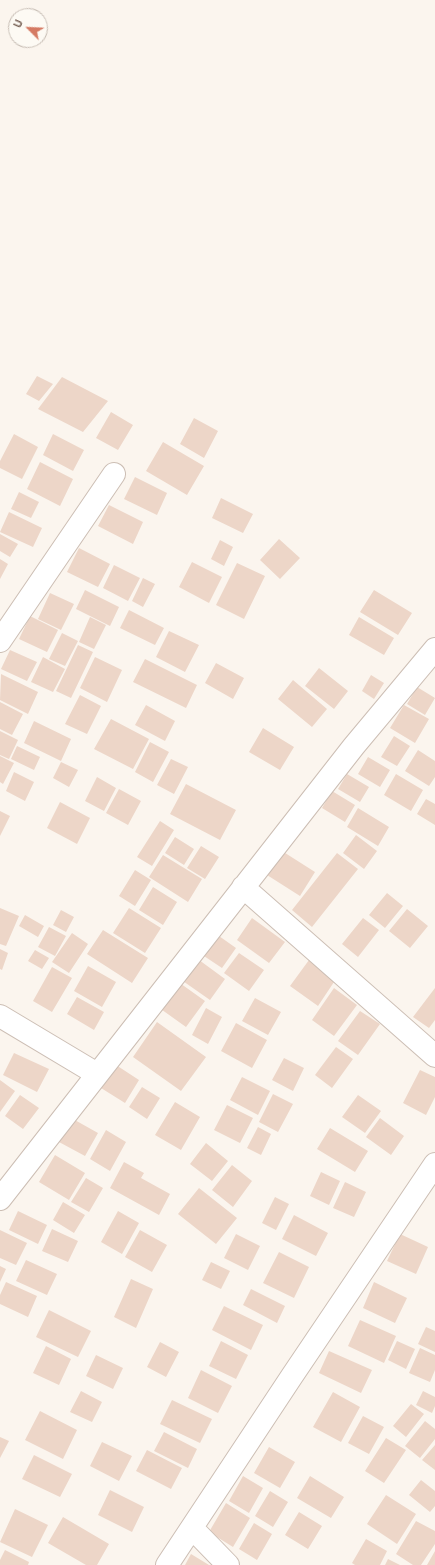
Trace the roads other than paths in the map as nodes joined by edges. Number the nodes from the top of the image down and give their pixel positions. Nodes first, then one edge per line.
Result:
1 (114, 474) dead end
2 (0, 641) edge
3 (435, 649) edge
4 (243, 887) junction
5 (0, 1016) edge
6 (435, 1056) edge
7 (97, 1074) junction
8 (435, 1164) edge
9 (0, 1199) edge
10 (192, 1528) junction
11 (167, 1565) edge
12 (228, 1565) edge

1 - 2 street
3 - 4 street
4 - 6 street
4 - 7 street
5 - 7 street
7 - 9 street
8 - 10 street
10 - 11 street
10 - 12 street

